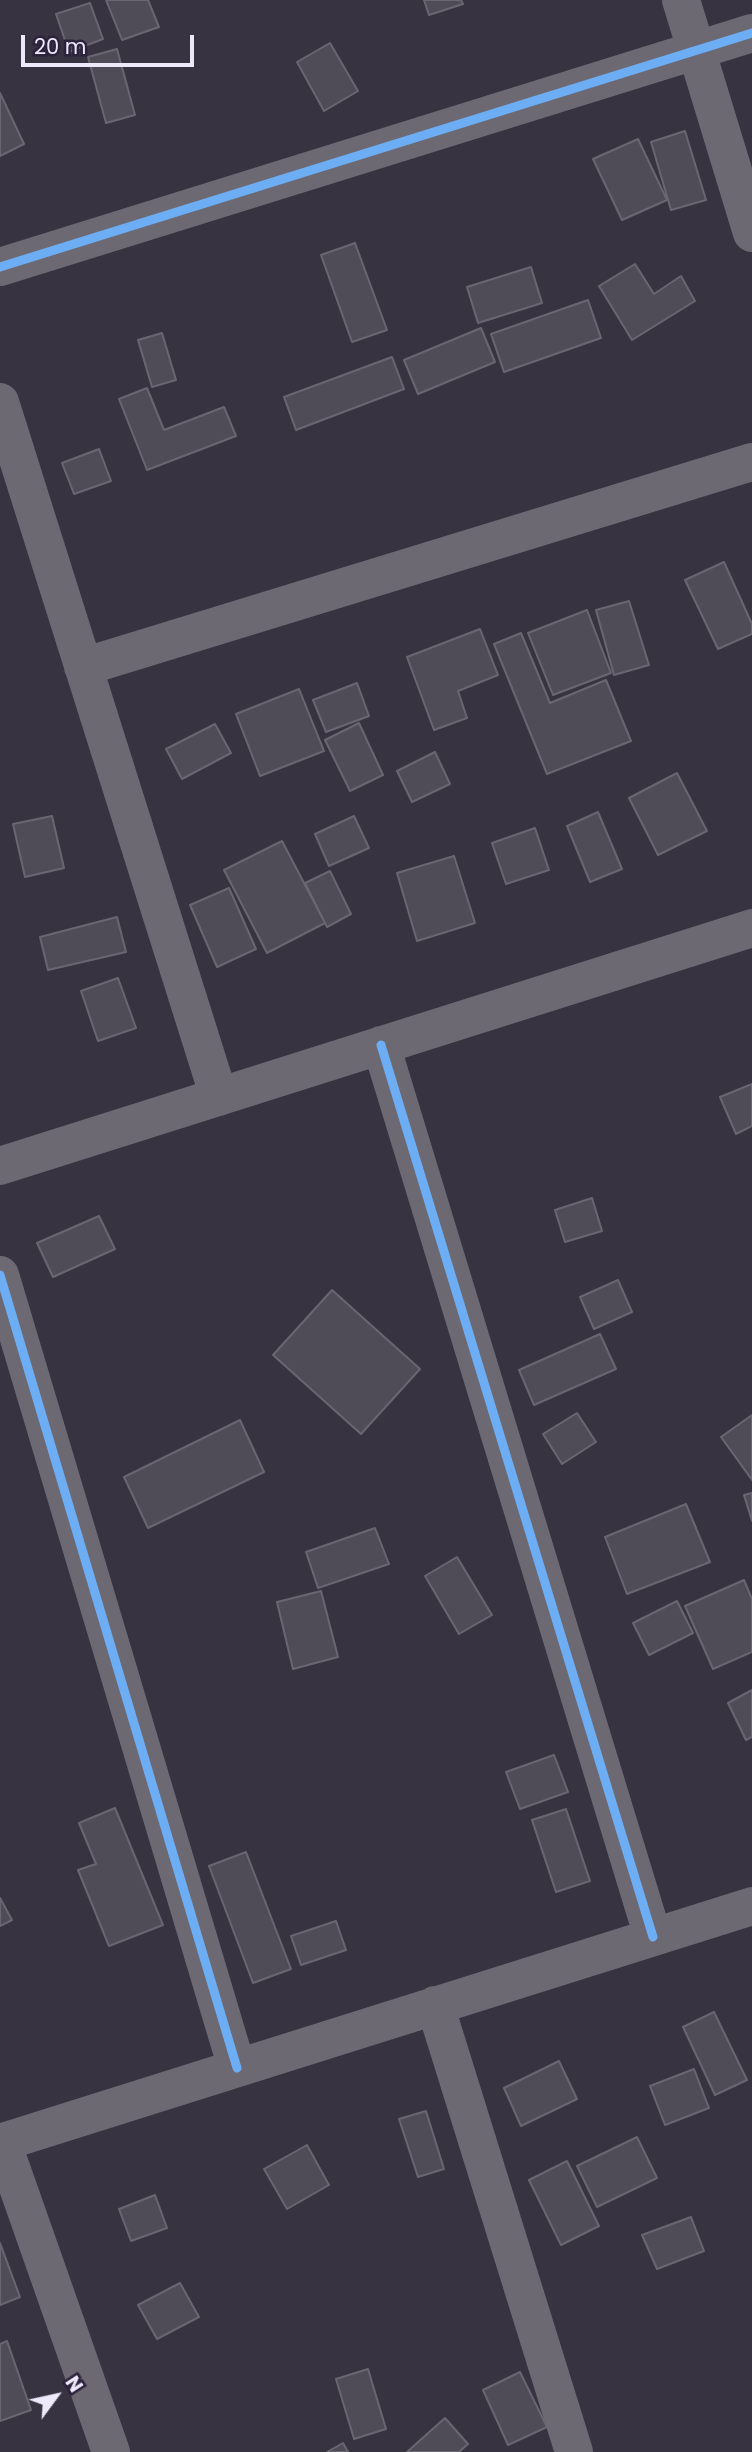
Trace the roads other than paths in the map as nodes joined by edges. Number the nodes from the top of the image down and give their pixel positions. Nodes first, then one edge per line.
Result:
1 (681, 0) edge
2 (752, 33) edge
3 (696, 50) junction
4 (752, 233) edge
5 (0, 267) edge
6 (0, 402) edge
7 (752, 462) edge
8 (83, 667) junction
9 (752, 928) edge
10 (382, 1045) junction
11 (219, 1097) junction
12 (0, 1166) edge
13 (0, 1275) edge
14 (752, 1906) edge
15 (653, 1937) junction
16 (435, 2005) junction
17 (237, 2068) junction
18 (1, 2143) edge
19 (111, 2452) edge
20 (574, 2452) edge

1 - 3 street
2 - 3 street
3 - 4 street
3 - 5 street
6 - 8 street
7 - 8 street
8 - 11 street
9 - 10 street
10 - 11 street
10 - 15 street
11 - 12 street
13 - 17 street
14 - 15 street
15 - 16 street
16 - 17 street
16 - 20 street
17 - 18 street
18 - 19 street

